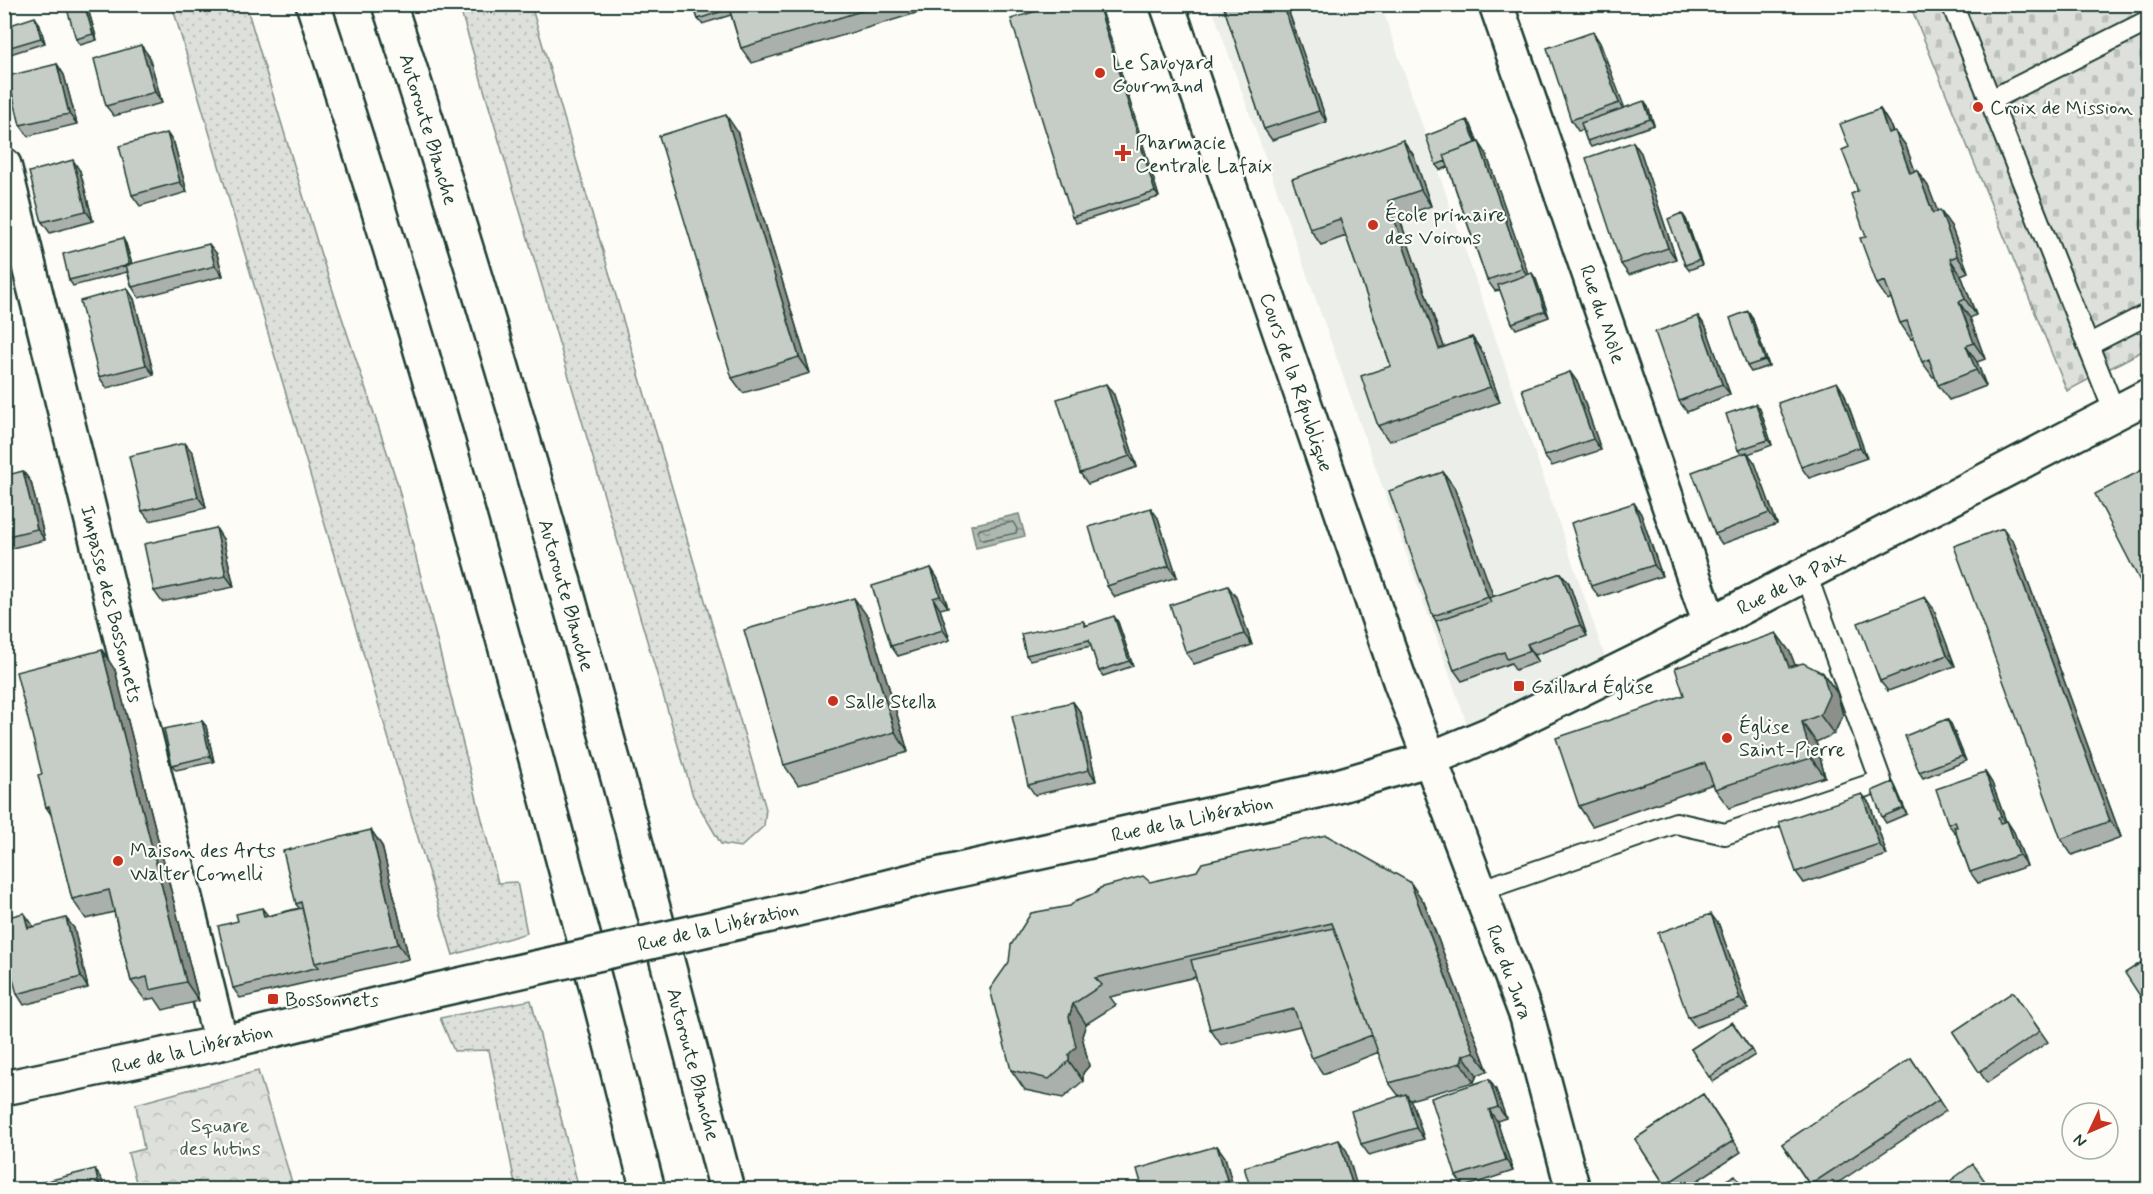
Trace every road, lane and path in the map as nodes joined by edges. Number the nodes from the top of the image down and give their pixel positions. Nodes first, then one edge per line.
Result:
1 (313, 4) edge
2 (389, 4) edge
3 (1167, 4) edge
4 (1496, 4) edge
5 (1952, 4) edge
6 (2148, 21) edge
7 (1990, 100) junction
8 (4, 165) edge
9 (2148, 314) edge
10 (2088, 345) junction
11 (2148, 396) edge
12 (2115, 413) junction
13 (1806, 574) junction
14 (1710, 624) junction
15 (1430, 759) junction
16 (1479, 891) junction
17 (220, 1043) junction
18 (7, 1079) edge
19 (648, 1190) edge
20 (727, 1190) edge
21 (1573, 1190) edge

1 - 19 main road
2 - 20 main road, Autoroute Blanche
3 - 15 main road, Cours de la République
4 - 14 main road, Rue du Môle
5 - 7 lane
6 - 7 lane
7 - 10 lane
8 - 17 main road, Impasse des Bossonnets
9 - 10 lane
10 - 12 lane
11 - 12 main road, Rue de la Paix
12 - 13 main road, Rue de la Paix
13 - 14 main road, Rue de la Paix
13 - 16 lane
14 - 15 main road, Rue de la Paix
15 - 16 main road, Rue du Jura
15 - 17 main road, Rue de la Libération, bridge
16 - 21 main road, Rue du Jura
17 - 18 main road, Rue de la Libération

